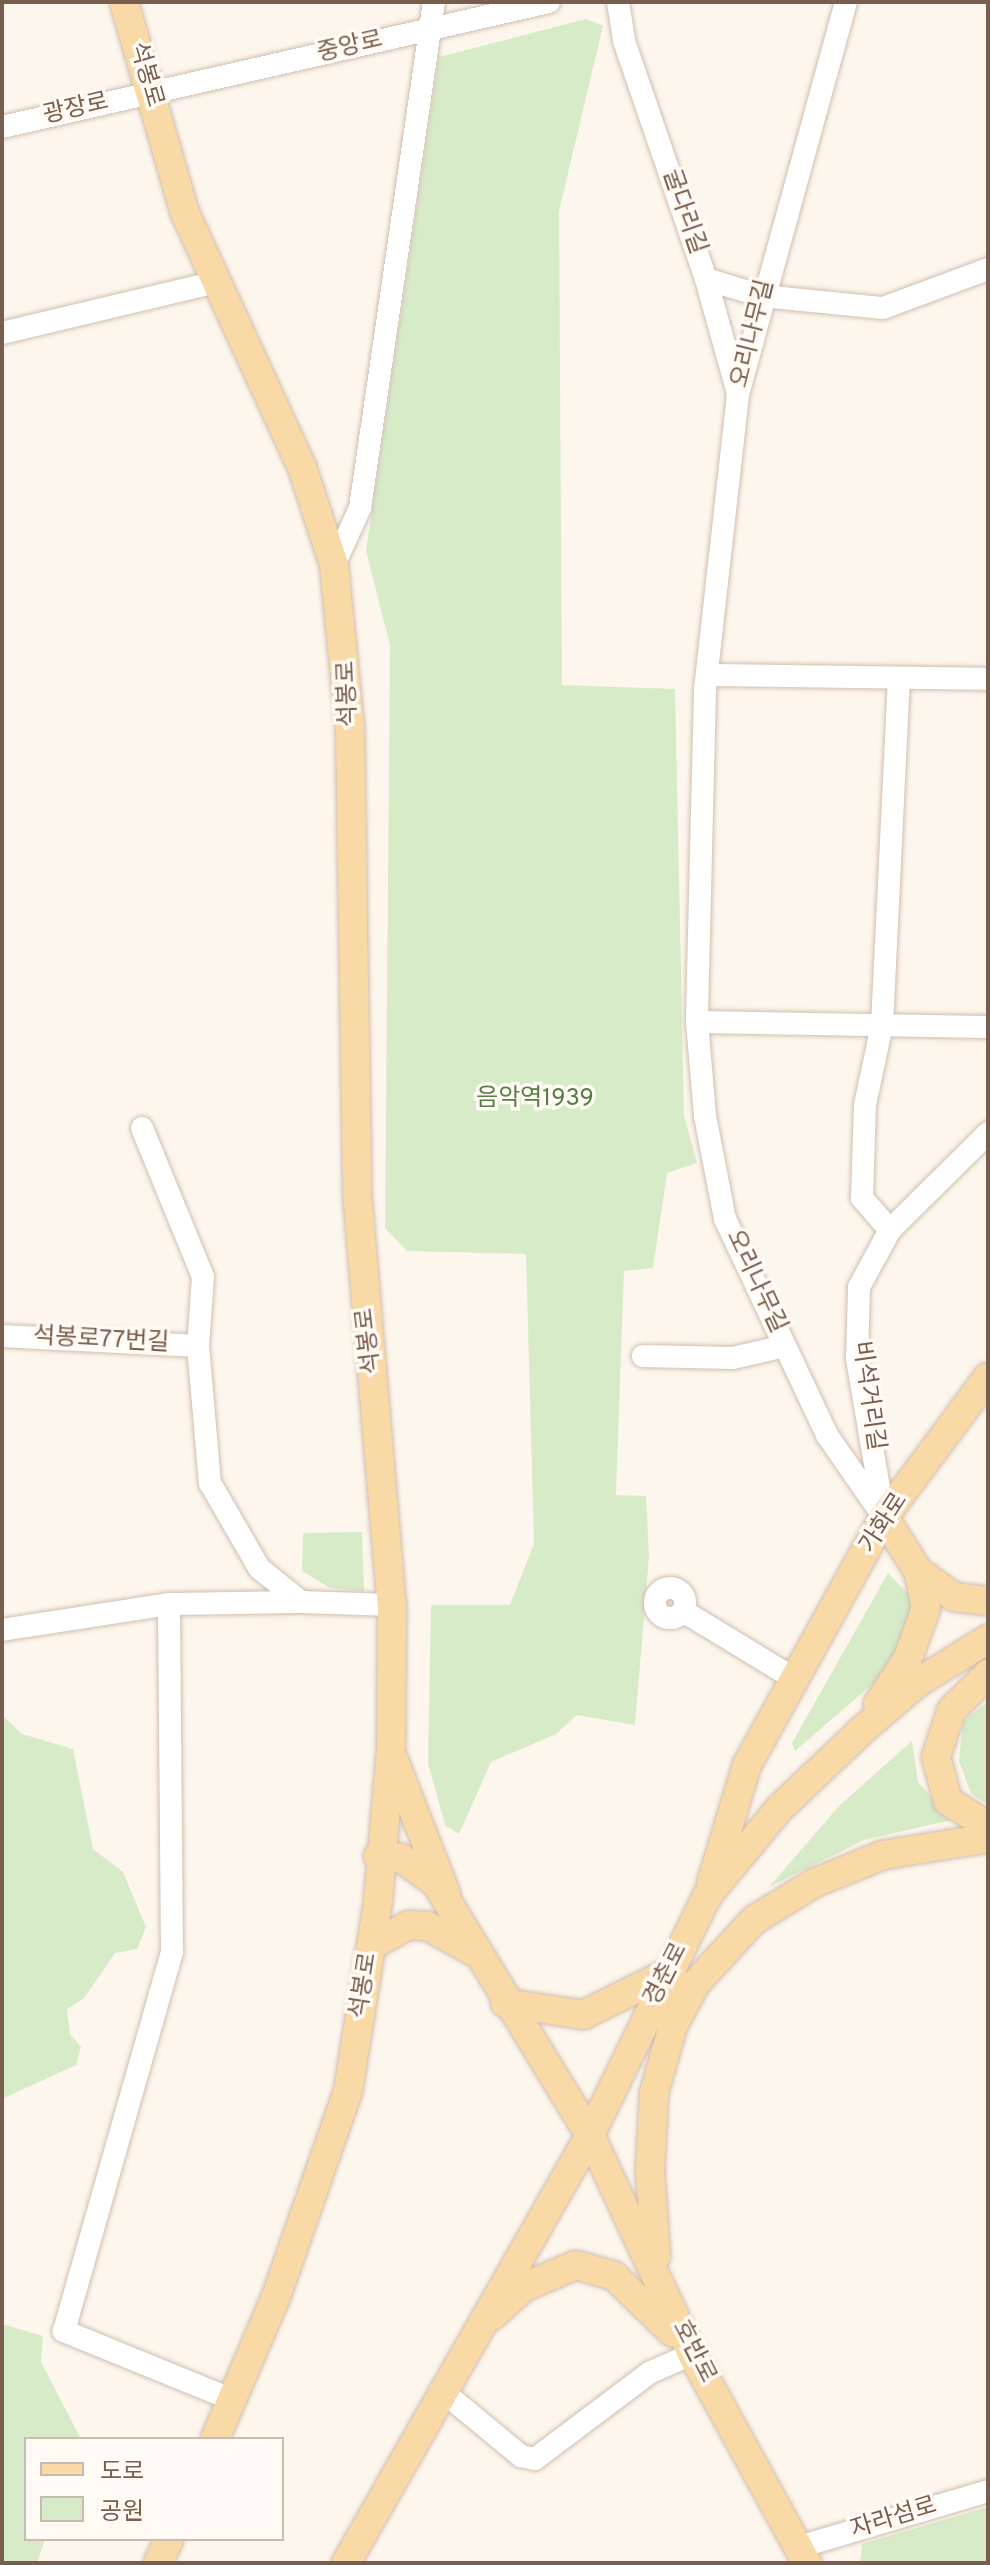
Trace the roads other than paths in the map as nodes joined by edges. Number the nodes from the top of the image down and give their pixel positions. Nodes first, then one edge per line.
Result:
1 (124, 2) edge
2 (434, 2) edge
3 (549, 2) edge
4 (618, 2) edge
5 (846, 2) edge
6 (428, 31) junction
7 (150, 93) junction
8 (2, 127) edge
9 (988, 269) edge
10 (706, 279) junction
11 (216, 282) junction
12 (762, 296) junction
13 (2, 333) edge
14 (738, 395) junction
15 (334, 565) junction
16 (707, 675) junction
17 (899, 678) junction
18 (988, 679) edge
19 (697, 1022) junction
20 (882, 1025) junction
21 (988, 1027) edge
22 (142, 1128) dead end
23 (988, 1133) edge
24 (890, 1230) junction
25 (2, 1336) edge
26 (198, 1346) junction
27 (785, 1346) junction
28 (643, 1356) dead end
29 (988, 1377) edge
30 (884, 1517) junction
31 (918, 1571) junction
32 (988, 1601) edge
33 (301, 1602) junction
34 (169, 1604) junction
35 (392, 1605) junction
36 (683, 1611) dead end
37 (2, 1630) edge
38 (988, 1639) edge
39 (988, 1674) edge
40 (795, 1679) junction
41 (860, 1732) junction
42 (391, 1750) junction
43 (988, 1826) edge
44 (988, 1838) edge
45 (378, 1856) junction
46 (707, 1896) junction
47 (452, 1910) junction
48 (754, 1920) junction
49 (372, 1945) junction
50 (477, 1955) junction
51 (668, 1973) junction
52 (505, 2003) junction
53 (590, 2135) junction
54 (663, 2292) junction
55 (468, 2339) junction
56 (692, 2354) junction
57 (441, 2390) junction
58 (233, 2400) junction
59 (216, 2437) edge
60 (988, 2491) edge
61 (168, 2541) edge
62 (803, 2555) edge
63 (158, 2563) edge
64 (346, 2563) edge

1 - 7 main road, 석봉로
2 - 6 street
3 - 6 street, 중앙로
4 - 10 street, 굴다리길
5 - 12 street, 오리나무길
6 - 7 street, 중앙로
6 - 15 street
7 - 8 street, 광장로
7 - 11 main road, 석봉로
9 - 12 street, 굴다리길
10 - 12 street, 굴다리길
10 - 14 street
11 - 13 street
11 - 15 main road, 석봉로
12 - 14 street, 오리나무길
14 - 16 street, 오리나무길
15 - 35 main road, 석봉로
16 - 17 street
16 - 19 street, 오리나무길
17 - 18 street
17 - 20 street
19 - 20 street
19 - 27 street, 오리나무길
20 - 21 street
20 - 24 street
22 - 26 street
23 - 24 street, 비석거리길
24 - 30 street, 비석거리길
25 - 26 street, 석봉로77번길
26 - 33 street, 석봉로77번길
27 - 28 street
27 - 30 street, 오리나무길
29 - 30 main road, 가화로
30 - 31 main road
30 - 40 main road, 가화로
31 - 32 main road
31 - 41 main road
33 - 34 street
33 - 35 street
34 - 37 street
34 - 58 street
35 - 42 main road, 석봉로
36 - 40 street
38 - 41 main road, 경춘로
39 - 43 main road
40 - 46 main road, 가화로
41 - 46 main road, 경춘로
42 - 45 main road, 석봉로
42 - 47 main road
44 - 48 main road
45 - 47 main road
45 - 49 main road, 석봉로
46 - 51 main road, 경춘로
47 - 50 main road, 호반로
48 - 51 main road
48 - 54 main road
49 - 50 main road
49 - 58 main road, 석봉로
50 - 52 main road, 호반로
51 - 52 main road
51 - 53 main road, 경춘로
52 - 53 main road, 호반로
53 - 54 main road, 호반로
53 - 55 main road, 경춘로
54 - 56 main road, 호반로
55 - 56 main road
55 - 57 main road, 경춘로
56 - 57 street
56 - 62 main road, 호반로
57 - 64 main road, 경춘로
58 - 59 main road, 석봉로
60 - 62 street, 자라섬로
61 - 63 main road

